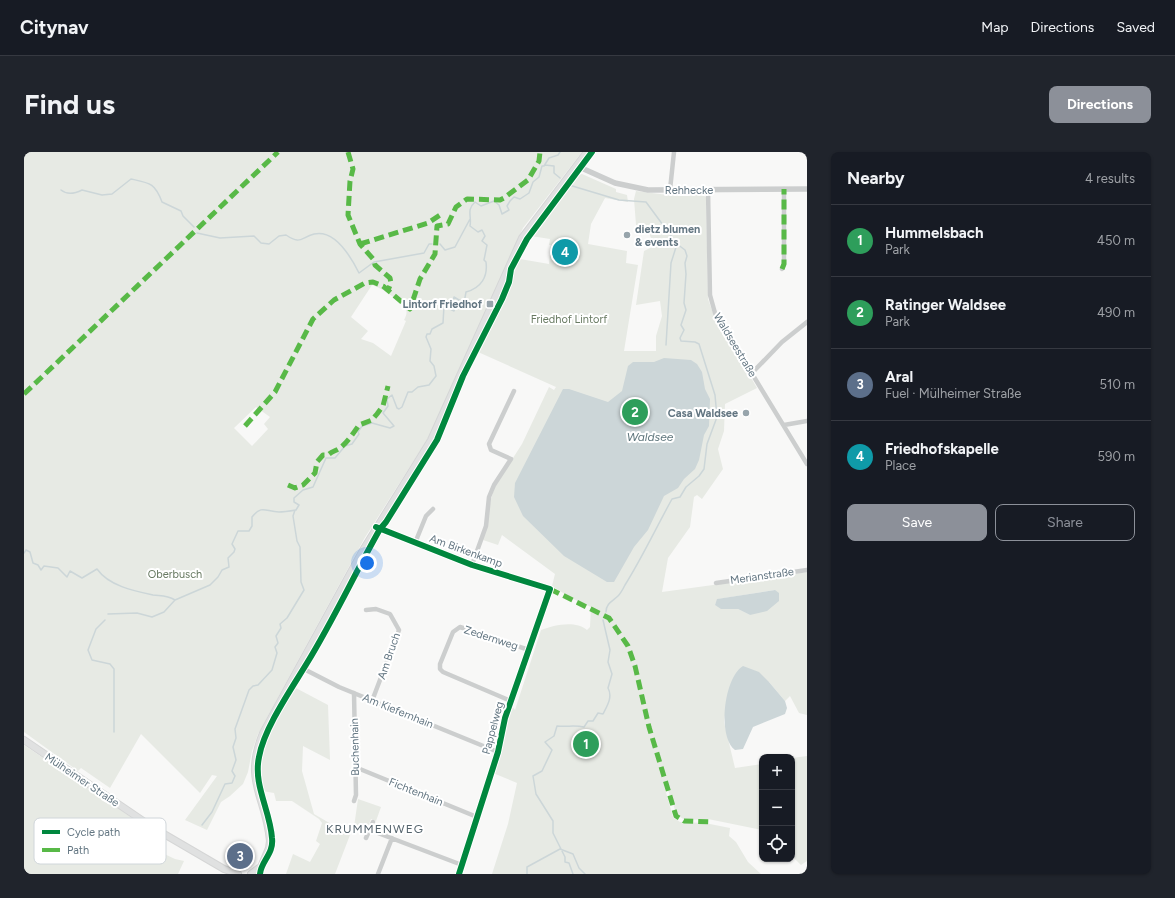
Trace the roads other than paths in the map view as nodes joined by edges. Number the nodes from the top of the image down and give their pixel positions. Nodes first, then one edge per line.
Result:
1 (587, 152) edge
2 (674, 152) edge
3 (576, 166) junction
4 (784, 189) junction
5 (807, 189) edge
6 (670, 190) junction
7 (708, 190) junction
8 (782, 269) dead end
9 (807, 322) edge
10 (752, 373) junction
11 (514, 391) dead end
12 (807, 422) edge
13 (784, 425) junction
14 (807, 464) edge
15 (433, 509) dead end
16 (376, 527) junction
17 (415, 543) junction
18 (472, 565) junction
19 (807, 570) edge
20 (716, 583) dead end
21 (550, 590) joint
22 (366, 610) dead end
23 (529, 650) junction
24 (300, 667) junction
25 (354, 693) junction
26 (372, 701) junction
27 (511, 701) junction
28 (24, 740) edge
29 (498, 752) junction
30 (355, 767) junction
31 (354, 801) dead end
32 (477, 817) junction
33 (139, 818) edge
34 (373, 822) dead end
35 (370, 830) junction
36 (166, 836) edge
37 (366, 838) dead end
38 (392, 838) junction
39 (462, 865) junction
40 (258, 871) edge
41 (225, 872) edge
42 (238, 874) edge
43 (251, 874) edge
44 (378, 874) edge
45 (459, 874) edge

1 - 3 main road
2 - 6 street
3 - 6 street, Rehhecke
3 - 16 main road
4 - 5 street, Rehhecke
4 - 7 street, Rehhecke
4 - 8 street
6 - 7 street, Rehhecke
7 - 10 street, Waldseestraße
9 - 10 street
10 - 13 street, Waldseestraße
11 - 18 street
12 - 13 street
13 - 14 street, Waldseestraße
15 - 17 street
16 - 17 street, Am Birkenkamp
16 - 24 main road
17 - 18 street, Am Birkenkamp
18 - 21 street, Am Birkenkamp
19 - 20 street, Merianstraße
21 - 23 street, Pappelweg
22 - 26 street, Am Bruch
23 - 27 street, Pappelweg
23 - 27 street, Zedernweg
24 - 25 street, Am Kiefernhain
24 - 40 main road
25 - 26 street, Am Kiefernhain
25 - 30 street, Buchenhain
26 - 29 street, Am Kiefernhain
27 - 29 street, Pappelweg
28 - 33 main road, Mülheimer Straße
29 - 32 street, Pappelweg
30 - 31 street, Buchenhain
30 - 32 street, Fichtenhain
32 - 39 street, Pappelweg
34 - 35 street
35 - 37 street
35 - 38 street
36 - 41 main road, Mülheimer Straße
38 - 39 street
38 - 44 street
39 - 45 street, Pappelweg
40 - 43 main road
41 - 42 main road, Mülheimer Straße

